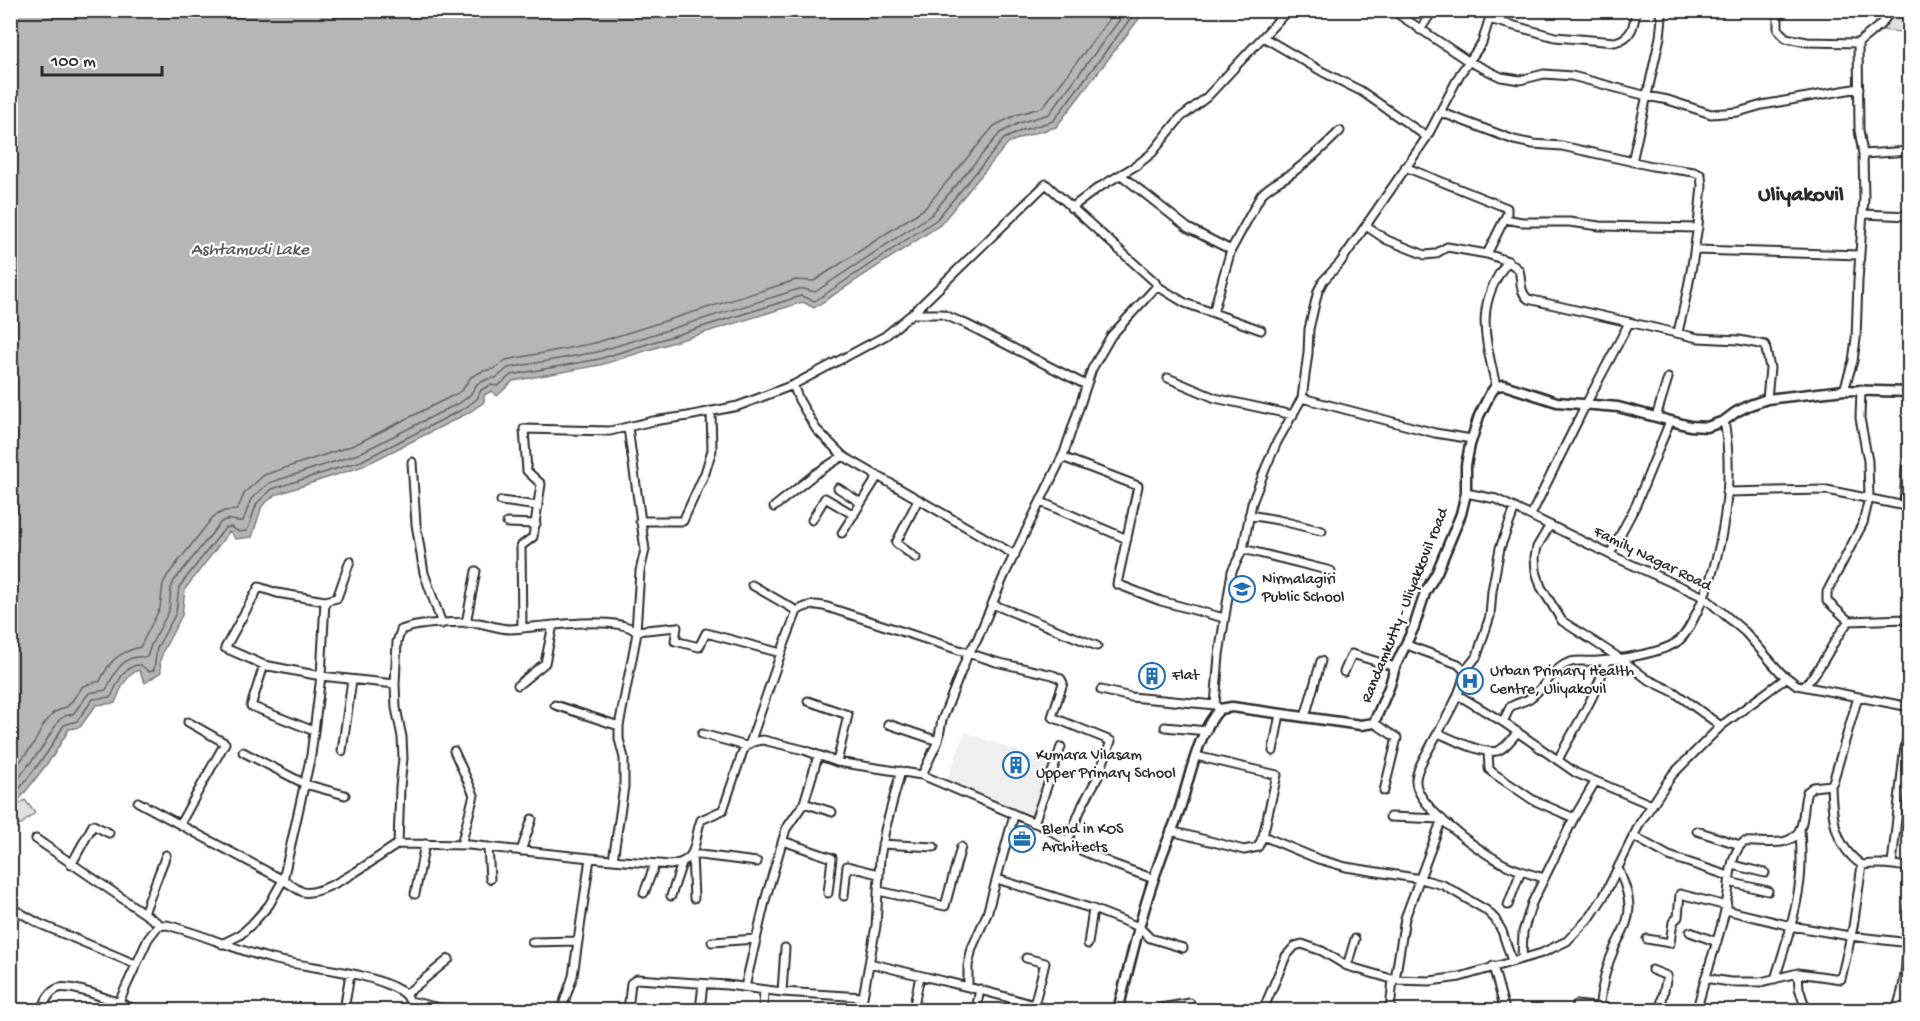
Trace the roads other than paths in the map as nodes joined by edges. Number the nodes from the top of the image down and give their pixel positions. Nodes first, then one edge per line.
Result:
1 (1288, 10) edge
2 (1392, 10) edge
3 (1433, 10) edge
4 (1492, 10) edge
5 (1636, 10) edge
6 (1658, 10) edge
7 (1778, 10) edge
8 (1892, 10) edge
9 (1489, 19) junction
10 (1420, 30) junction
11 (1263, 37) junction
12 (1858, 43) junction
13 (1468, 61) junction
14 (1859, 88) junction
15 (1647, 96) junction
16 (1440, 112) junction
17 (1340, 130) dead end
18 (1428, 136) junction
19 (1910, 151) edge
20 (1863, 154) junction
21 (1632, 162) junction
22 (1405, 166) junction
23 (1121, 175) junction
24 (1071, 208) junction
25 (1863, 214) junction
26 (1910, 216) edge
27 (1504, 219) junction
28 (1366, 226) junction
29 (1698, 228) junction
30 (1231, 250) junction
31 (1696, 250) junction
32 (1487, 254) junction
33 (1860, 255) junction
34 (1508, 261) junction
35 (1157, 286) junction
36 (1213, 313) junction
37 (912, 314) junction
38 (1629, 323) junction
39 (1261, 330) dead end
40 (1678, 332) junction
41 (1168, 378) dead end
42 (1668, 378) dead end
43 (793, 385) junction
44 (1086, 385) junction
45 (1496, 386) junction
46 (1860, 389) junction
47 (1844, 390) junction
48 (1910, 392) edge
49 (1302, 398) junction
50 (1767, 399) junction
51 (1586, 404) junction
52 (711, 411) junction
53 (1293, 415) junction
54 (1656, 417) junction
55 (1670, 421) junction
56 (1724, 421) junction
57 (628, 428) junction
58 (1472, 439) junction
59 (1910, 450) edge
60 (843, 456) junction
61 (1062, 457) junction
62 (412, 462) dead end
63 (878, 476) junction
64 (838, 488) dead end
65 (1726, 492) junction
66 (1466, 493) junction
67 (1869, 498) junction
68 (918, 500) junction
69 (501, 501) dead end
70 (1041, 502) junction
71 (861, 503) junction
72 (538, 506) junction
73 (1907, 506) edge
74 (774, 507) dead end
75 (1515, 508) junction
76 (854, 515) junction
77 (1249, 515) junction
78 (1531, 515) junction
79 (813, 520) dead end
80 (640, 521) junction
81 (507, 523) dead end
82 (536, 524) junction
83 (1550, 525) junction
84 (1322, 531) dead end
85 (842, 533) dead end
86 (1127, 539) junction
87 (1243, 549) junction
88 (1015, 555) junction
89 (1610, 555) junction
90 (916, 558) dead end
91 (350, 561) dead end
92 (476, 571) dead end
93 (1331, 572) dead end
94 (752, 585) dead end
95 (1704, 597) junction
96 (325, 601) junction
97 (992, 604) junction
98 (797, 611) junction
99 (1910, 617) edge
100 (1224, 618) junction
101 (1849, 621) junction
102 (466, 623) junction
103 (442, 624) junction
104 (553, 625) junction
105 (522, 628) junction
106 (636, 631) junction
107 (1407, 645) junction
108 (1097, 646) dead end
109 (780, 653) junction
110 (968, 654) junction
111 (1620, 659) junction
112 (1321, 661) dead end
113 (1606, 661) junction
114 (264, 665) junction
115 (1395, 667) junction
116 (1465, 671) junction
117 (1344, 672) dead end
118 (321, 676) junction
119 (1786, 678) junction
120 (352, 680) junction
121 (395, 684) junction
122 (518, 685) dead end
123 (1804, 686) junction
124 (1101, 690) dead end
125 (1458, 694) junction
126 (1858, 697) junction
127 (808, 700) dead end
128 (555, 705) dead end
129 (1910, 706) edge
130 (1218, 707) junction
131 (1280, 714) junction
132 (1305, 717) junction
133 (1910, 718) edge
134 (188, 722) dead end
135 (1503, 722) junction
136 (1374, 723) junction
137 (888, 724) dead end
138 (619, 726) junction
139 (1721, 726) junction
140 (1165, 727) dead end
141 (314, 731) junction
142 (1207, 731) junction
143 (1518, 732) junction
144 (1438, 733) junction
145 (702, 734) dead end
146 (938, 741) junction
147 (748, 745) junction
148 (1061, 747) dead end
149 (342, 751) dead end
150 (454, 751) dead end
151 (1273, 751) dead end
152 (1488, 751) junction
153 (243, 752) dead end
154 (818, 756) junction
155 (1196, 756) junction
156 (1558, 760) junction
157 (837, 762) junction
158 (901, 771) junction
159 (922, 775) junction
160 (1906, 775) edge
161 (1595, 782) junction
162 (304, 784) junction
163 (1830, 785) junction
164 (1384, 790) dead end
165 (345, 795) dead end
166 (138, 802) dead end
167 (804, 803) junction
168 (1652, 805) junction
169 (832, 812) dead end
170 (1014, 815) junction
171 (1390, 817) dead end
172 (1574, 818) junction
173 (532, 819) dead end
174 (1442, 819) junction
175 (1034, 823) junction
176 (180, 824) junction
177 (1800, 829) junction
178 (1171, 831) junction
179 (1697, 831) dead end
180 (109, 833) dead end
181 (1263, 836) junction
182 (1633, 836) junction
183 (36, 839) dead end
184 (783, 841) junction
185 (1067, 843) junction
186 (398, 844) junction
187 (425, 844) junction
188 (882, 844) junction
189 (461, 845) junction
190 (1740, 845) junction
191 (488, 847) junction
192 (934, 847) dead end
193 (961, 847) dead end
194 (521, 851) junction
195 (692, 854) junction
196 (165, 855) dead end
197 (590, 858) junction
198 (613, 860) junction
199 (757, 862) dead end
200 (682, 863) junction
201 (655, 864) junction
202 (1892, 864) junction
203 (71, 865) junction
204 (1733, 865) junction
205 (1862, 865) junction
206 (1618, 868) junction
207 (1910, 868) edge
208 (1521, 871) junction
209 (1765, 873) dead end
210 (878, 874) junction
211 (1544, 878) junction
212 (490, 879) dead end
213 (997, 879) junction
214 (1154, 879) junction
215 (1421, 879) junction
216 (1729, 879) junction
217 (283, 880) junction
218 (879, 891) junction
219 (1768, 891) dead end
220 (644, 893) dead end
221 (828, 893) dead end
222 (415, 894) dead end
223 (1910, 894) edge
224 (671, 896) dead end
225 (844, 896) dead end
226 (694, 898) dead end
227 (1508, 905) dead end
228 (10, 907) edge
229 (1726, 908) junction
230 (1094, 909) junction
231 (144, 913) junction
232 (161, 925) junction
233 (1791, 926) junction
234 (1139, 927) junction
235 (1690, 932) dead end
236 (1850, 936) junction
237 (756, 939) junction
238 (1355, 939) dead end
239 (1647, 939) dead end
240 (578, 941) junction
241 (532, 942) dead end
242 (712, 942) dead end
243 (1717, 942) junction
244 (1908, 943) edge
245 (222, 944) junction
246 (1088, 944) dead end
247 (785, 948) dead end
248 (1183, 948) dead end
249 (1026, 958) dead end
250 (1522, 958) junction
251 (449, 959) dead end
252 (1512, 961) junction
253 (870, 963) junction
254 (135, 964) junction
255 (1347, 966) junction
256 (1493, 966) junction
257 (1653, 970) dead end
258 (1798, 973) junction
259 (350, 974) junction
260 (920, 976) junction
261 (1705, 978) junction
262 (1394, 979) junction
263 (1775, 979) junction
264 (703, 984) junction
265 (745, 987) junction
266 (968, 987) junction
267 (980, 989) junction
268 (764, 990) junction
269 (782, 992) junction
270 (406, 994) junction
271 (863, 997) junction
272 (1900, 1000) junction
273 (410, 1001) junction
274 (119, 1002) junction
275 (1910, 1002) edge
276 (1190, 1003) dead end
277 (1034, 1005) junction
278 (1599, 1009) edge
279 (560, 1010) edge
280 (42, 1011) edge
281 (137, 1011) edge
282 (344, 1011) edge
283 (412, 1011) edge
284 (448, 1011) edge
285 (579, 1011) edge
286 (628, 1011) edge
287 (700, 1011) edge
288 (763, 1011) edge
289 (860, 1011) edge
290 (913, 1011) edge
291 (976, 1011) edge
292 (1049, 1011) edge
293 (1118, 1011) edge
294 (1160, 1011) edge
295 (1263, 1011) edge
296 (1390, 1011) edge
297 (1504, 1011) edge
298 (1575, 1011) edge
299 (1623, 1011) edge
300 (1660, 1011) edge
301 (1697, 1011) edge
302 (1806, 1011) edge
303 (1896, 1011) edge

1 - 11 street
2 - 10 street
3 - 10 street
4 - 9 street
5 - 9 street
6 - 15 street
7 - 12 street
8 - 12 street
9 - 13 street
10 - 13 street
11 - 18 street
11 - 23 street
12 - 14 street
13 - 15 street
13 - 16 street
14 - 15 street
14 - 20 street
15 - 21 street
16 - 18 street
16 - 21 street
17 - 30 street
18 - 22 street
19 - 20 street
20 - 25 street
21 - 29 street
22 - 27 street
22 - 28 street
23 - 24 street
23 - 30 street
24 - 35 street
24 - 37 street
25 - 26 street
25 - 33 street
27 - 29 street
27 - 32 street
28 - 32 street
28 - 49 street
29 - 31 street
30 - 36 street
31 - 33 street
31 - 40 street
32 - 34 street
33 - 47 street
34 - 38 street
34 - 45 street
35 - 36 street
35 - 44 street
36 - 39 street
37 - 43 street
37 - 44 street
38 - 40 street
38 - 51 street
40 - 50 street
41 - 53 street
42 - 54 street
43 - 52 street
43 - 60 street
44 - 61 street
45 - 51 street
45 - 58 street, Randamkutty - Uliyakkovil road
46 - 47 street
46 - 48 street
46 - 67 street
47 - 50 street
49 - 53 street
49 - 58 street
50 - 56 street
51 - 54 street
51 - 78 street
52 - 57 street
52 - 80 street
53 - 77 street
54 - 55 street
55 - 56 street
55 - 89 street
56 - 65 street
57 - 72 street
57 - 80 street
58 - 66 street, Randamkutty - Uliyakkovil road
59 - 73 street
60 - 63 street
60 - 74 street
61 - 70 street
61 - 86 street
62 - 103 street
63 - 68 street
63 - 71 street
64 - 71 street
65 - 67 street
65 - 95 street
66 - 75 street, Family Nagar Road
66 - 107 street, Randamkutty - Uliyakkovil road
67 - 73 street
67 - 101 street
68 - 88 street
68 - 90 street
69 - 72 street
70 - 86 street
70 - 88 street
71 - 76 street
72 - 82 street
75 - 78 street, Family Nagar Road
75 - 116 street
76 - 79 street
76 - 85 street
77 - 84 street
77 - 87 street
78 - 83 street, Family Nagar Road
80 - 106 street
81 - 82 street
82 - 105 street
83 - 89 street, Family Nagar Road
83 - 111 street
86 - 100 street
87 - 93 street
87 - 100 street
88 - 97 street
89 - 95 street, Family Nagar Road
91 - 96 street
92 - 102 street
94 - 98 street
95 - 111 street
95 - 119 street, Family Nagar Road
96 - 114 street
96 - 118 street
97 - 108 street
97 - 110 street
98 - 109 street
98 - 110 street
99 - 101 street
100 - 130 street
101 - 123 street
102 - 103 street
102 - 105 street
103 - 121 street
104 - 105 street
104 - 106 street
104 - 122 street
106 - 109 street
106 - 138 street
107 - 115 street, Randamkutty - Uliyakkovil road
107 - 116 street
109 - 147 street
110 - 146 street
110 - 185 street
111 - 113 street
111 - 139 street
112 - 132 street
113 - 135 street
113 - 156 street
114 - 118 street
114 - 141 street
115 - 117 street
115 - 136 street, Randamkutty - Uliyakkovil road
116 - 125 street
118 - 120 street
118 - 141 street
119 - 123 street, Family Nagar Road
119 - 139 street
120 - 121 street
120 - 149 street
121 - 186 street
123 - 126 street, Family Nagar Road
124 - 130 street
125 - 135 street
125 - 144 street
126 - 129 street, Family Nagar Road
126 - 163 street
127 - 157 street
128 - 138 street
130 - 131 street, Randamkutty - Uliyakkovil road
130 - 142 street
131 - 132 street, Randamkutty - Uliyakkovil road
131 - 151 street
132 - 136 street, Randamkutty - Uliyakkovil road
133 - 160 street
134 - 176 street
135 - 143 street
136 - 164 street
137 - 146 street
138 - 198 street
139 - 168 street
140 - 142 street
141 - 162 street
142 - 155 street
143 - 152 street
143 - 156 street
144 - 152 street
144 - 174 street
145 - 147 street
146 - 159 street
147 - 154 street
147 - 195 street
148 - 175 street
150 - 189 street
152 - 172 street
153 - 162 street
154 - 157 street
154 - 167 street
155 - 178 street
155 - 181 street
156 - 161 street
157 - 158 street
158 - 159 street
158 - 188 street
159 - 170 street
160 - 202 street
161 - 168 street
161 - 172 street
162 - 165 street
162 - 217 street
163 - 177 street
163 - 205 street
166 - 176 street
167 - 169 street
167 - 184 street
168 - 182 street
170 - 175 street
170 - 213 street
171 - 174 street
172 - 211 street
173 - 194 street
174 - 208 street
174 - 215 street
175 - 185 street
176 - 217 street
177 - 190 street
177 - 233 street
178 - 181 street
178 - 214 street
179 - 190 street
180 - 203 street
181 - 215 street
182 - 206 street
182 - 216 street
183 - 203 street
184 - 221 street
184 - 237 street
185 - 214 street
186 - 187 street
186 - 217 street
187 - 189 street
187 - 222 street
188 - 192 street
188 - 210 street
189 - 191 street
190 - 204 street
191 - 194 street
191 - 212 street
193 - 218 street
194 - 197 street
195 - 199 street
195 - 200 street
195 - 226 street
196 - 231 street
197 - 198 street
197 - 240 street
198 - 201 street
200 - 201 street
200 - 224 street
201 - 220 street
202 - 205 street
202 - 207 street
203 - 231 street
204 - 209 street
204 - 216 street
205 - 236 street
206 - 250 street
206 - 278 street
208 - 211 street
208 - 227 street
210 - 218 street
210 - 225 street
211 - 250 street
213 - 230 street
213 - 266 street
214 - 234 street
215 - 252 street
215 - 262 street
216 - 219 street
216 - 229 street
217 - 245 street
218 - 253 street
223 - 244 street
228 - 254 street
229 - 233 street
229 - 239 street
229 - 243 street
230 - 234 street
230 - 246 street
231 - 232 street
232 - 245 street
232 - 254 street
233 - 236 street
233 - 263 street
234 - 248 street
234 - 293 street
235 - 243 street
236 - 244 street
236 - 258 street
237 - 242 street
237 - 265 street
238 - 255 street
240 - 241 street
240 - 279 street
243 - 261 street
244 - 272 street
245 - 259 street
247 - 269 street
249 - 277 street
250 - 252 street
251 - 270 street
252 - 256 street
253 - 260 street
253 - 271 street
254 - 274 street
255 - 262 street
255 - 295 street
256 - 262 street
256 - 297 street
257 - 300 street
258 - 263 street
258 - 302 street
259 - 270 street
259 - 282 street
260 - 266 street
260 - 290 street
261 - 263 street
261 - 301 street
262 - 296 street
264 - 265 street
264 - 286 street
264 - 287 street
265 - 268 street
266 - 267 street
267 - 277 street
267 - 291 street
268 - 269 street
268 - 288 street
269 - 271 street
270 - 273 street
271 - 289 street
272 - 275 street
272 - 303 street
273 - 283 street
273 - 284 street
274 - 280 street
274 - 281 street
276 - 294 street
277 - 292 street
278 - 298 street
278 - 299 street
279 - 285 street

